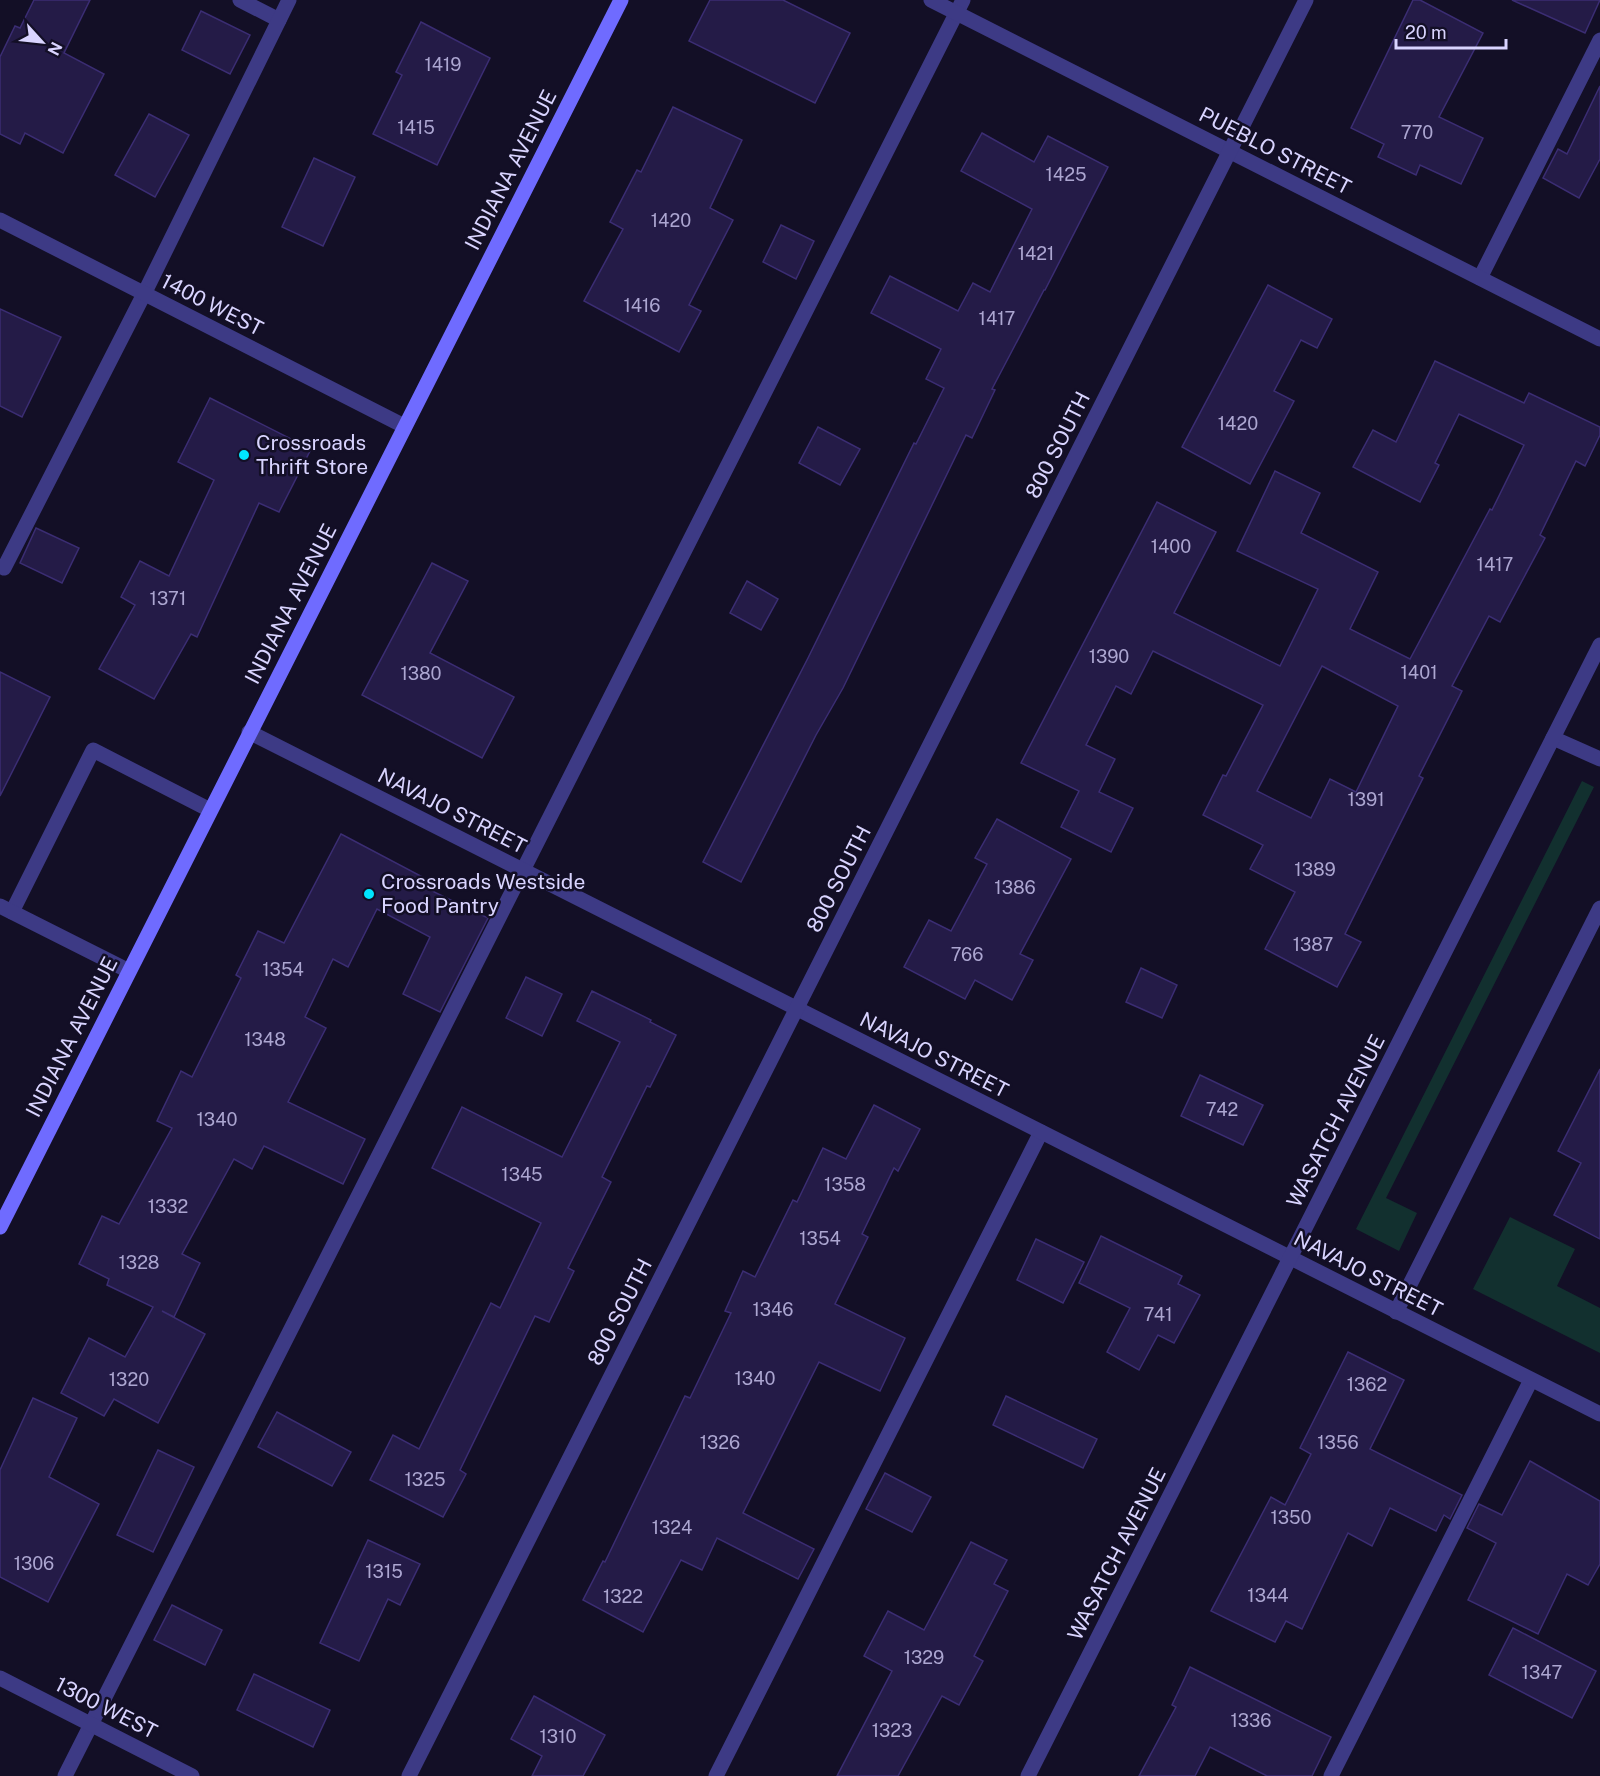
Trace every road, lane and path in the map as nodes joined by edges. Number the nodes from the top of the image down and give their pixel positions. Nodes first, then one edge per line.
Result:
1 (240, 0) edge
2 (289, 0) edge
3 (621, 0) edge
4 (932, 0) edge
5 (1306, 0) edge
6 (960, 6) edge
7 (279, 20) junction
8 (1600, 40) edge
9 (1230, 151) junction
10 (0, 220) edge
11 (1480, 278) junction
12 (144, 294) junction
13 (1600, 339) edge
14 (404, 426) junction
15 (4, 568) dead end
16 (1600, 645) edge
17 (249, 732) junction
18 (1553, 738) junction
19 (1600, 759) edge
20 (210, 810) junction
21 (524, 871) junction
22 (1600, 908) edge
23 (6, 909) edge
24 (129, 971) junction
25 (796, 1008) junction
26 (1041, 1132) junction
27 (0, 1227) edge
28 (1290, 1258) junction
29 (1396, 1311) junction
30 (1531, 1380) junction
31 (1600, 1414) edge
32 (0, 1678) edge
33 (91, 1725) junction
34 (65, 1776) edge
35 (192, 1776) edge
36 (409, 1776) edge
37 (716, 1776) edge
38 (1028, 1776) edge
39 (1332, 1776) edge

1 - 7 street
2 - 7 street
3 - 14 street, INDIANA AVENUE
4 - 6 street, PUEBLO STREET
5 - 9 street, 800 SOUTH
6 - 9 street, PUEBLO STREET
6 - 21 street
7 - 12 street
8 - 11 street
9 - 11 street, PUEBLO STREET
9 - 25 street, 800 SOUTH
10 - 12 street, 1400 WEST
11 - 13 street, PUEBLO STREET
12 - 14 street, 1400 WEST
12 - 15 street
14 - 17 street, INDIANA AVENUE
16 - 18 street, WASATCH AVENUE
17 - 20 street, INDIANA AVENUE
17 - 21 street, NAVAJO STREET
18 - 19 street
18 - 28 street, WASATCH AVENUE
20 - 23 street
20 - 24 street, INDIANA AVENUE
21 - 25 street, NAVAJO STREET
21 - 33 street
22 - 29 street
23 - 24 street
24 - 27 street, INDIANA AVENUE
25 - 26 street, NAVAJO STREET
25 - 36 street, 800 SOUTH
26 - 28 street, NAVAJO STREET
26 - 37 street
28 - 29 street, NAVAJO STREET
28 - 38 street, WASATCH AVENUE
29 - 30 street, NAVAJO STREET
30 - 31 street, NAVAJO STREET
30 - 39 street
32 - 33 street, 1300 WEST
33 - 34 street
33 - 35 street, 1300 WEST

